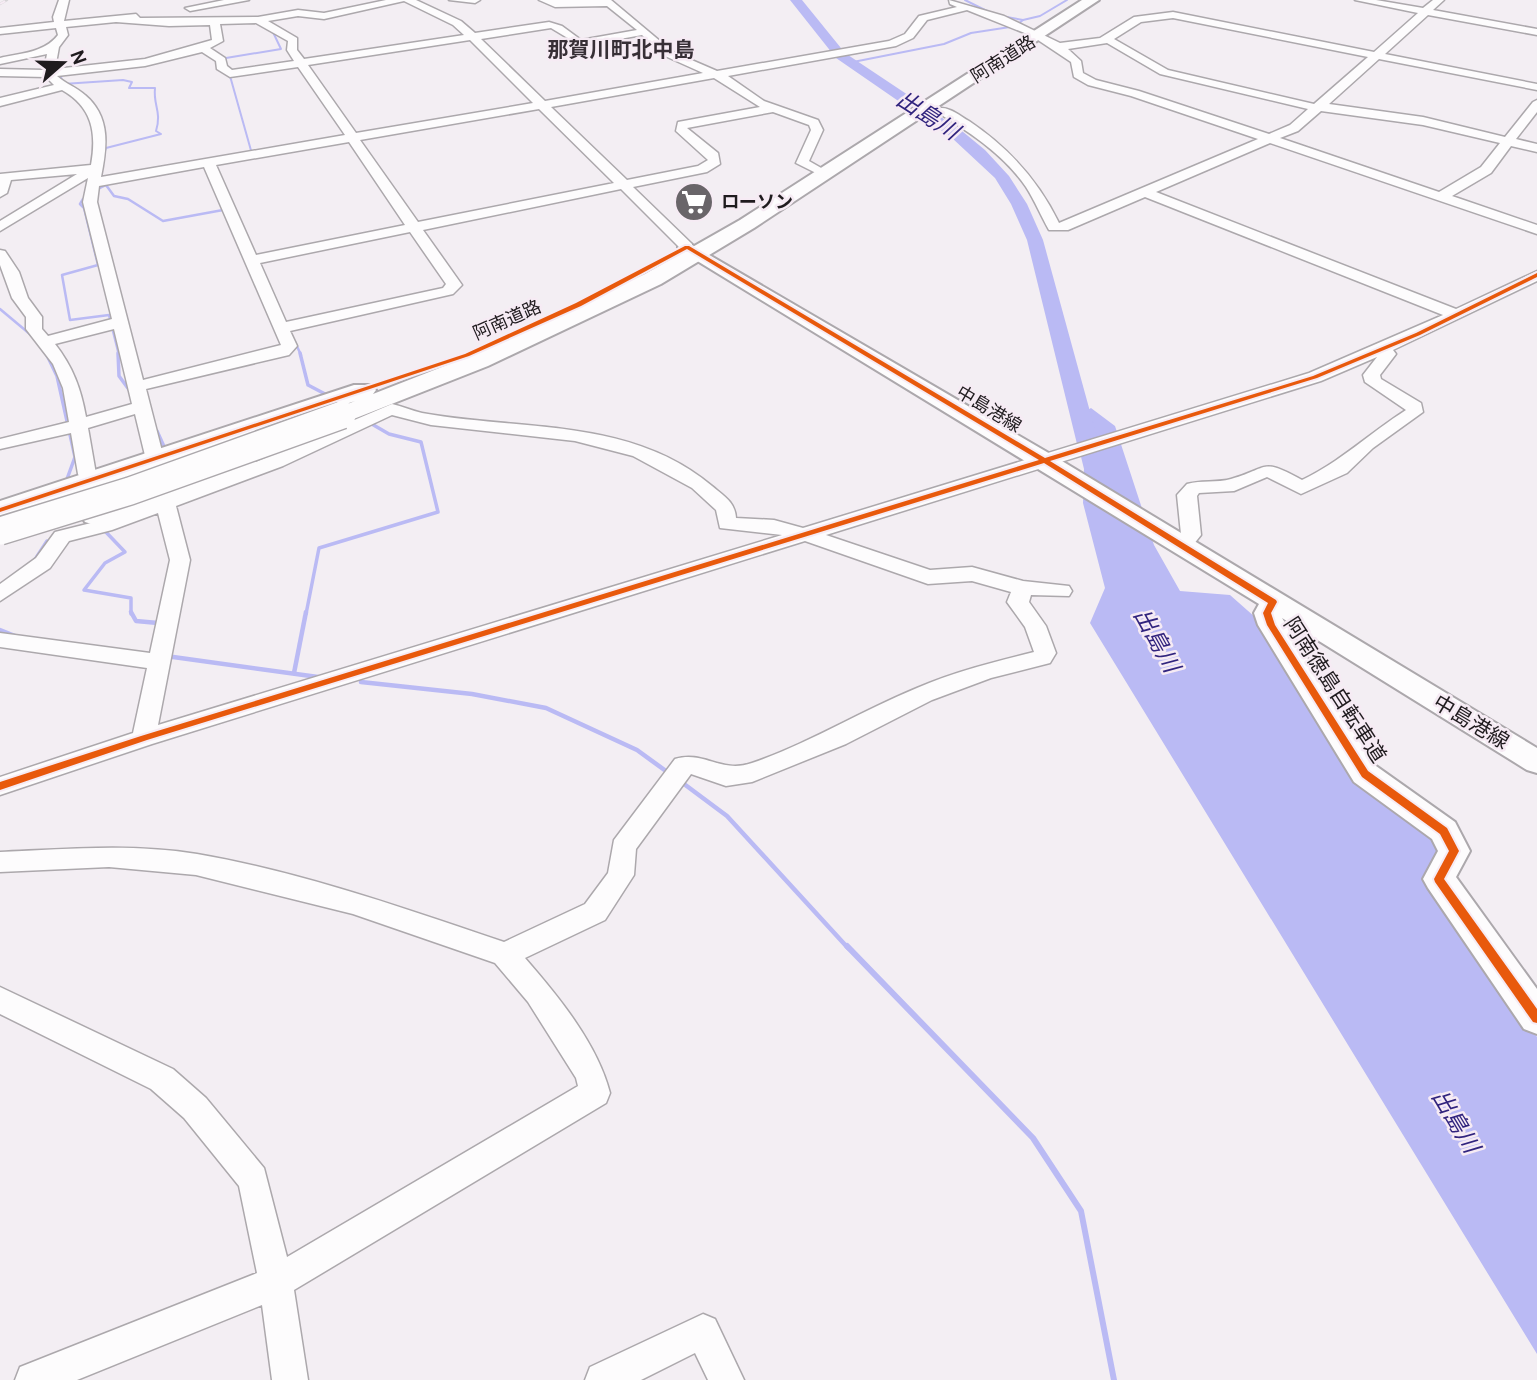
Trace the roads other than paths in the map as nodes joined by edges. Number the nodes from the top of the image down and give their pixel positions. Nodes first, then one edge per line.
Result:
1 (64, 0) edge
2 (244, 0) edge
3 (400, 0) edge
4 (408, 0) edge
5 (454, 0) edge
6 (475, 0) edge
7 (544, 0) edge
8 (947, 0) edge
9 (1081, 0) edge
10 (1092, 0) edge
11 (1360, 0) edge
12 (1439, 0) edge
13 (606, 2) edge
14 (998, 2) edge
15 (1155, 4) dead end
16 (967, 7) junction
17 (1426, 12) junction
18 (988, 13) junction
19 (1173, 15) junction
20 (120, 20) junction
21 (258, 20) junction
22 (214, 21) junction
23 (61, 26) junction
24 (8, 31) edge
25 (644, 32) junction
26 (1537, 32) edge
27 (1033, 35) junction
28 (472, 36) junction
29 (1107, 39) junction
30 (57, 43) junction
31 (13, 44) dead end
32 (1057, 47) junction
33 (203, 48) junction
34 (1377, 55) junction
35 (0, 61) edge
36 (302, 63) junction
37 (0, 72) edge
38 (49, 73) junction
39 (718, 75) junction
40 (60, 87) junction
41 (1537, 87) edge
42 (0, 102) edge
43 (936, 103) junction
44 (1537, 104) edge
45 (542, 105) junction
46 (1318, 107) junction
47 (776, 108) junction
48 (905, 117) junction
49 (1268, 138) junction
50 (354, 139) junction
51 (1508, 141) junction
52 (1537, 148) edge
53 (208, 163) junction
54 (816, 169) junction
55 (3, 174) edge
56 (93, 175) junction
57 (623, 185) junction
58 (0, 192) edge
59 (1145, 192) junction
60 (1441, 197) junction
61 (2, 223) edge
62 (413, 227) junction
63 (1537, 230) edge
64 (693, 250) junction
65 (0, 254) edge
66 (255, 259) junction
67 (1537, 275) edge
68 (1456, 315) junction
69 (114, 324) junction
70 (285, 327) junction
71 (45, 342) junction
72 (1384, 349) junction
73 (473, 358) junction
74 (138, 386) junction
75 (137, 408) junction
76 (338, 412) junction
77 (71, 428) junction
78 (0, 444) edge
79 (155, 458) junction
80 (1044, 460) junction
81 (87, 474) dead end
82 (209, 482) junction
83 (166, 499) junction
84 (0, 510) edge
85 (0, 522) edge
86 (0, 531) edge
87 (801, 535) junction
88 (0, 544) edge
89 (1182, 546) junction
90 (1023, 588) junction
91 (1062, 591) dead end
92 (0, 594) edge
93 (1273, 602) junction
94 (0, 640) edge
95 (159, 658) junction
96 (145, 738) junction
97 (1537, 762) edge
98 (0, 786) edge
99 (0, 862) edge
100 (505, 954) junction
101 (0, 1000) edge
102 (1537, 1018) edge
103 (276, 1282) junction
104 (33, 1380) edge
105 (290, 1380) edge
106 (603, 1380) edge
107 (726, 1380) edge

1 - 23 street
2 - 20 street
3 - 21 street
4 - 28 street
5 - 6 street
7 - 13 street
8 - 16 street
9 - 27 highway, 阿南道路
10 - 27 highway, 阿南道路
11 - 17 street
12 - 17 street
13 - 25 street
14 - 18 street
15 - 19 street
16 - 18 street
16 - 39 street
17 - 26 street
17 - 34 street
18 - 27 street
19 - 29 street
19 - 34 street
20 - 22 street
20 - 23 street
21 - 22 street
21 - 36 street
22 - 33 street
23 - 24 street
23 - 30 street
24 - 31 street
25 - 28 street
25 - 39 street
27 - 32 street
27 - 43 highway, 阿南道路
28 - 36 street
28 - 45 street
29 - 32 street
29 - 46 street
30 - 35 street
30 - 38 street
32 - 49 street
33 - 36 street
33 - 38 street
34 - 41 street
34 - 46 street
36 - 50 street
37 - 38 street
38 - 40 street
39 - 45 street
39 - 47 street
40 - 42 street
40 - 56 street
43 - 48 highway, 阿南道路
43 - 59 street
44 - 51 street
45 - 50 street
45 - 57 street
46 - 49 street
46 - 51 street
47 - 54 street
47 - 57 street
48 - 54 highway, 阿南道路
48 - 64 highway, 阿南道路
49 - 59 street
49 - 60 street
50 - 53 street
50 - 62 street
51 - 52 street
51 - 60 street
53 - 56 street
53 - 66 street
54 - 64 highway, 阿南道路
55 - 56 street
55 - 58 street
56 - 61 street
56 - 69 street
57 - 62 street
57 - 64 street
59 - 68 street
60 - 63 street
62 - 66 street
62 - 70 street
64 - 73 highway, 阿南道路
64 - 80 main road, 中島港線
65 - 71 street
66 - 70 street
67 - 68 street
68 - 72 street
69 - 71 street
69 - 74 street
70 - 74 street
71 - 77 street
72 - 80 street
72 - 89 street
73 - 76 highway, 阿南道路
73 - 79 highway
73 - 82 highway
74 - 75 street
75 - 77 street
75 - 79 street
76 - 85 highway, 阿南道路
76 - 86 highway, 阿南道路, bridge
77 - 78 street
77 - 81 street
79 - 83 street
79 - 84 highway
80 - 87 street
80 - 89 main road, 中島港線
82 - 83 highway
82 - 87 street
83 - 88 highway
83 - 92 street
83 - 95 street
87 - 90 street
87 - 96 street
89 - 93 main road, 中島港線
90 - 91 street
90 - 100 street
93 - 97 main road, 中島港線
93 - 102 main road, 阿南徳島自転車道
94 - 95 street
95 - 96 street
96 - 98 street
99 - 100 street
100 - 103 street
101 - 103 street
103 - 104 street
103 - 105 street
106 - 107 street

